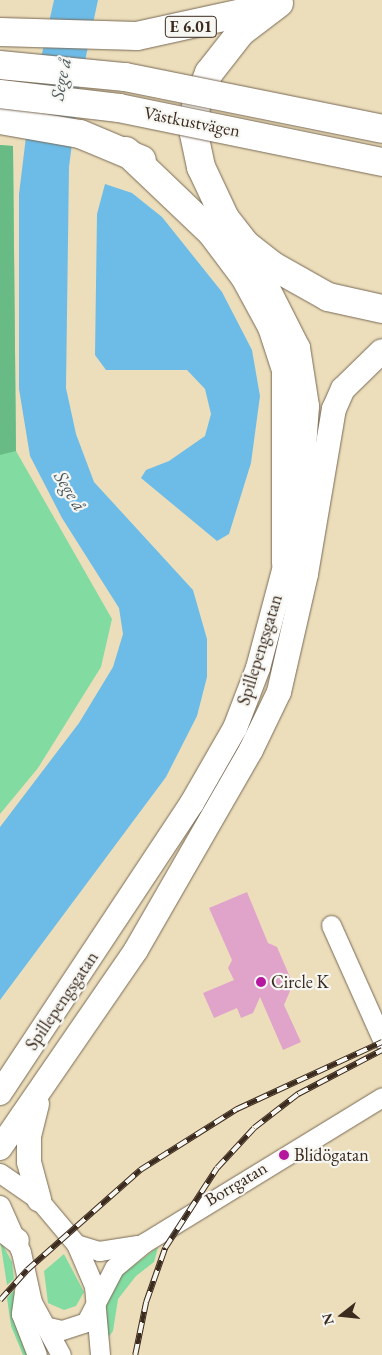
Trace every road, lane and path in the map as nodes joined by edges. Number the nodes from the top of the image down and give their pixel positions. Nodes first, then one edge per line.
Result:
1 (283, 2) edge
2 (0, 32) edge
3 (0, 65) edge
4 (0, 94) edge
5 (5, 121) edge
6 (382, 129) edge
7 (126, 151) junction
8 (382, 162) edge
9 (225, 218) junction
10 (245, 244) junction
11 (382, 310) edge
12 (382, 351) edge
13 (286, 563) junction
14 (331, 925) dead end
15 (382, 1039) edge
16 (42, 1086) junction
17 (0, 1093) edge
18 (382, 1097) edge
19 (0, 1148) edge
20 (0, 1174) edge
21 (38, 1200) junction
22 (0, 1205) edge
23 (9, 1234) edge
24 (144, 1243) junction
25 (76, 1244) junction
26 (28, 1276) junction
27 (96, 1305) junction
28 (44, 1326) junction
29 (37, 1355) edge
30 (61, 1355) edge
31 (100, 1355) edge

1 - 2 main road, E 6.01
1 - 9 main road
3 - 6 main road, Västkustvägen, bridge
4 - 8 main road, Västkustvägen, bridge
5 - 7 main road
7 - 9 main road
7 - 13 main road
9 - 10 main road
10 - 11 main road
10 - 13 street, Spillepengsgatan
12 - 16 street, Spillepengsgatan
13 - 17 street, Spillepengsgatan
14 - 15 street
16 - 19 street, Spillepengsgatan
16 - 21 street
18 - 24 street, Borrgatan
20 - 21 street
21 - 25 street
22 - 23 street
23 - 26 street
24 - 25 street, Borrgatan
24 - 27 street, Borrgatan
25 - 27 street
26 - 28 street
26 - 29 street
27 - 28 street, Borrgatan
27 - 31 street
28 - 30 street

